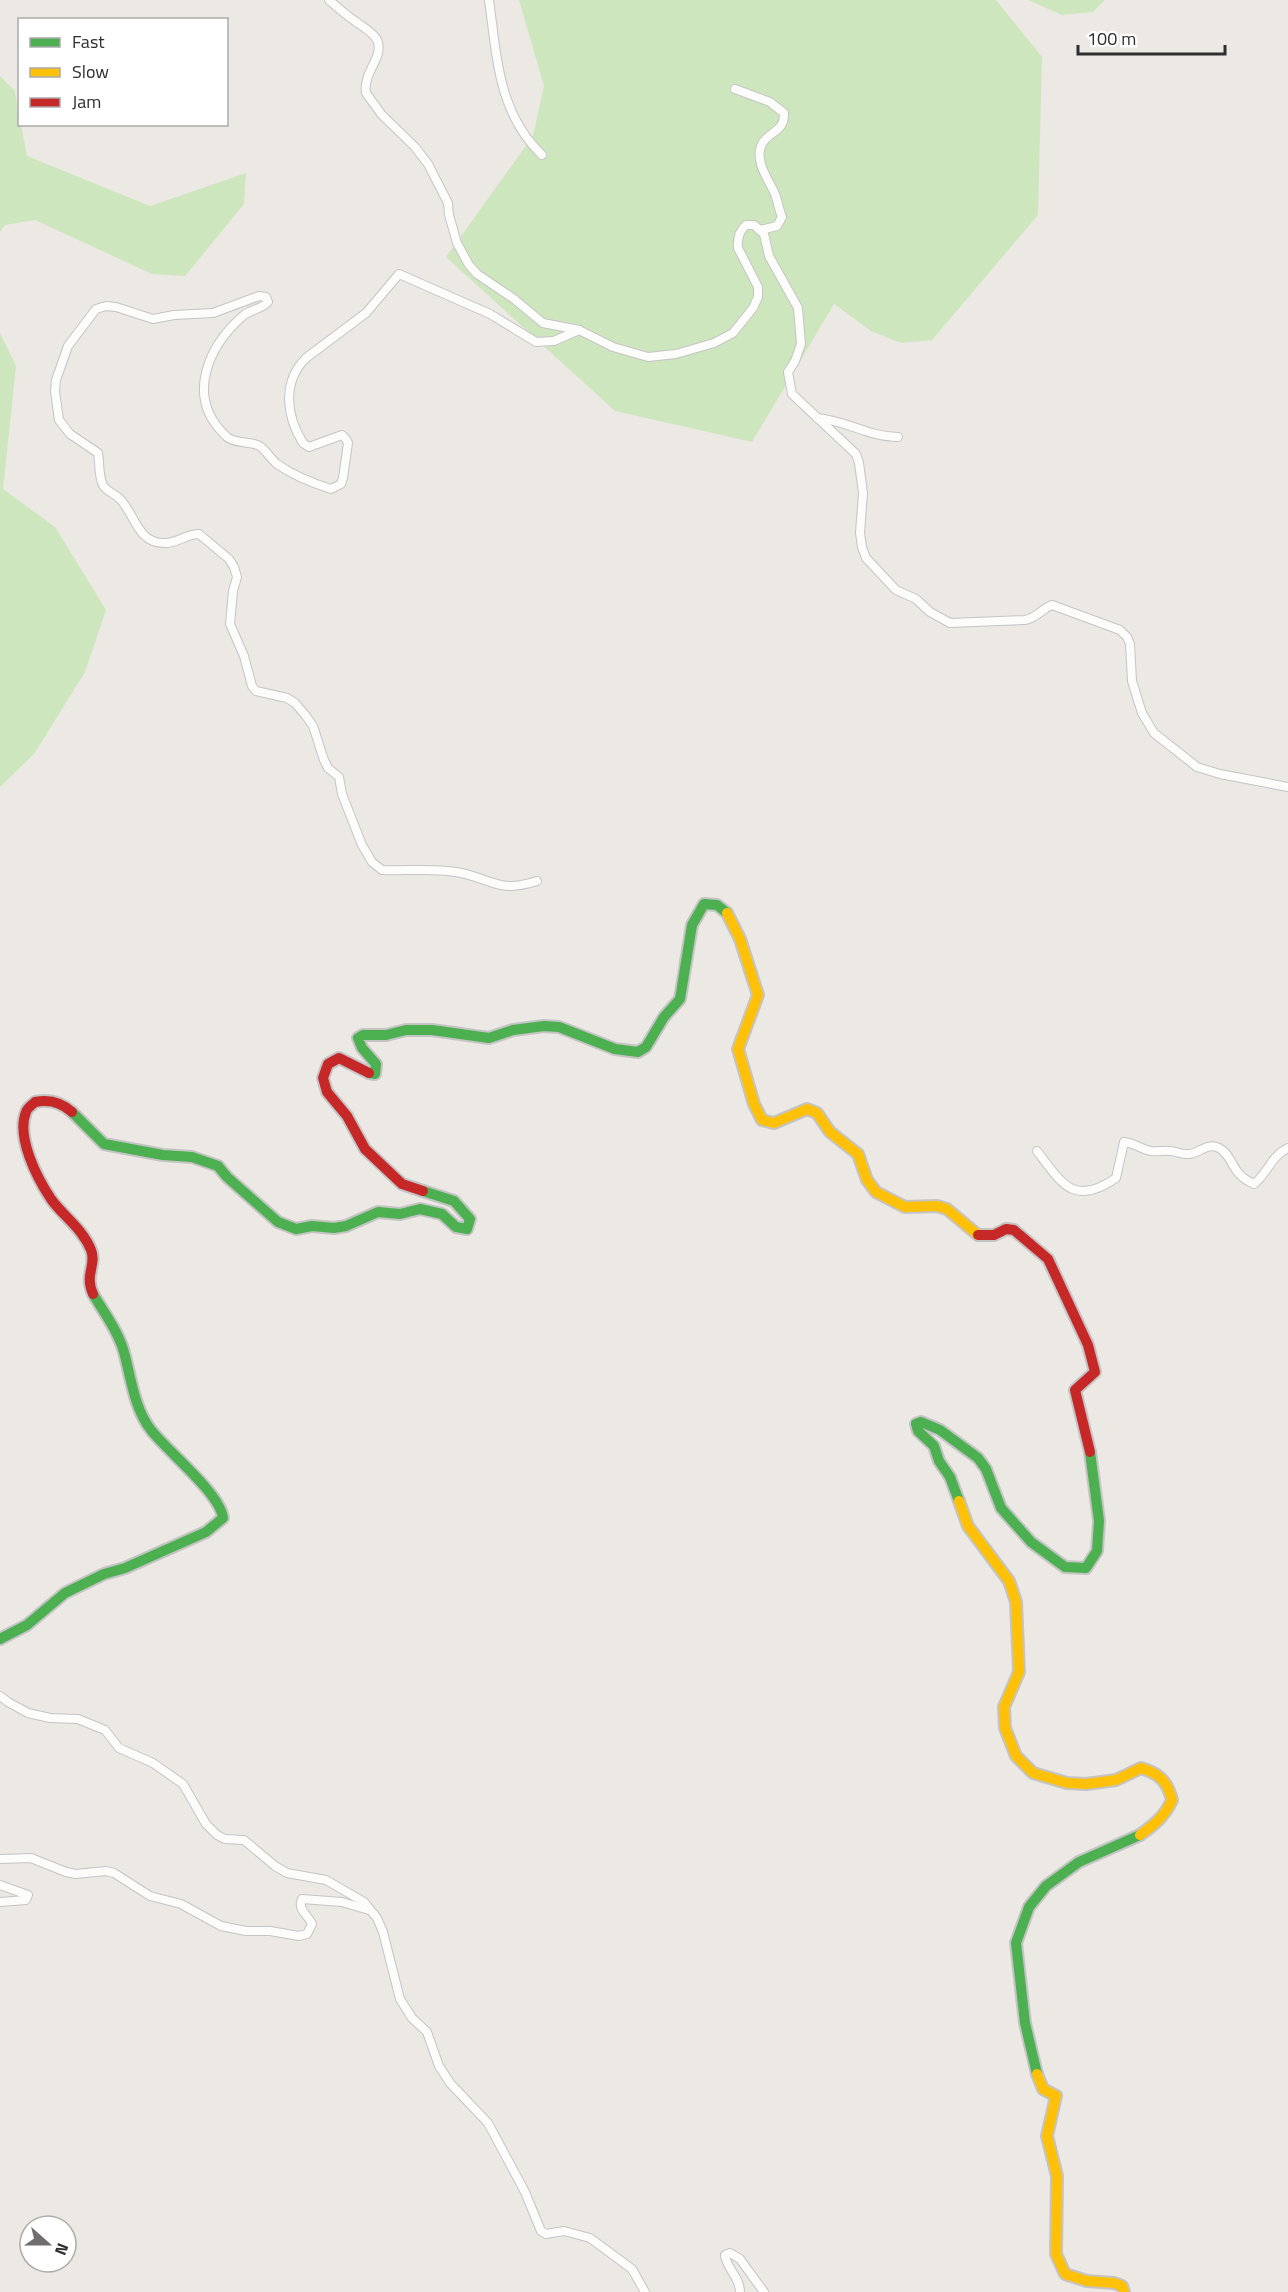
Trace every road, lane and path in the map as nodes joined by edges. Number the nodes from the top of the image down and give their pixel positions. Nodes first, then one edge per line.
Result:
1 (329, 0) edge
2 (489, 0) edge
3 (735, 88) dead end
4 (542, 155) dead end
5 (760, 230) junction
6 (579, 330) junction
7 (815, 418) junction
8 (898, 437) dead end
9 (1288, 787) edge
10 (537, 881) dead end
11 (1288, 1148) edge
12 (1037, 1151) dead end
13 (0, 1639) edge
14 (0, 1695) edge
15 (0, 1859) edge
16 (0, 1885) edge
17 (0, 1902) edge
18 (369, 1910) junction
19 (645, 2292) edge
20 (740, 2292) edge
21 (764, 2292) edge
22 (1124, 2292) edge

1 - 6 street
2 - 4 street
3 - 5 street
5 - 6 street
5 - 7 street
6 - 10 street
7 - 8 street
7 - 9 street
11 - 12 street
13 - 22 street
14 - 18 street
15 - 18 street
16 - 17 street
18 - 19 street
20 - 21 street

